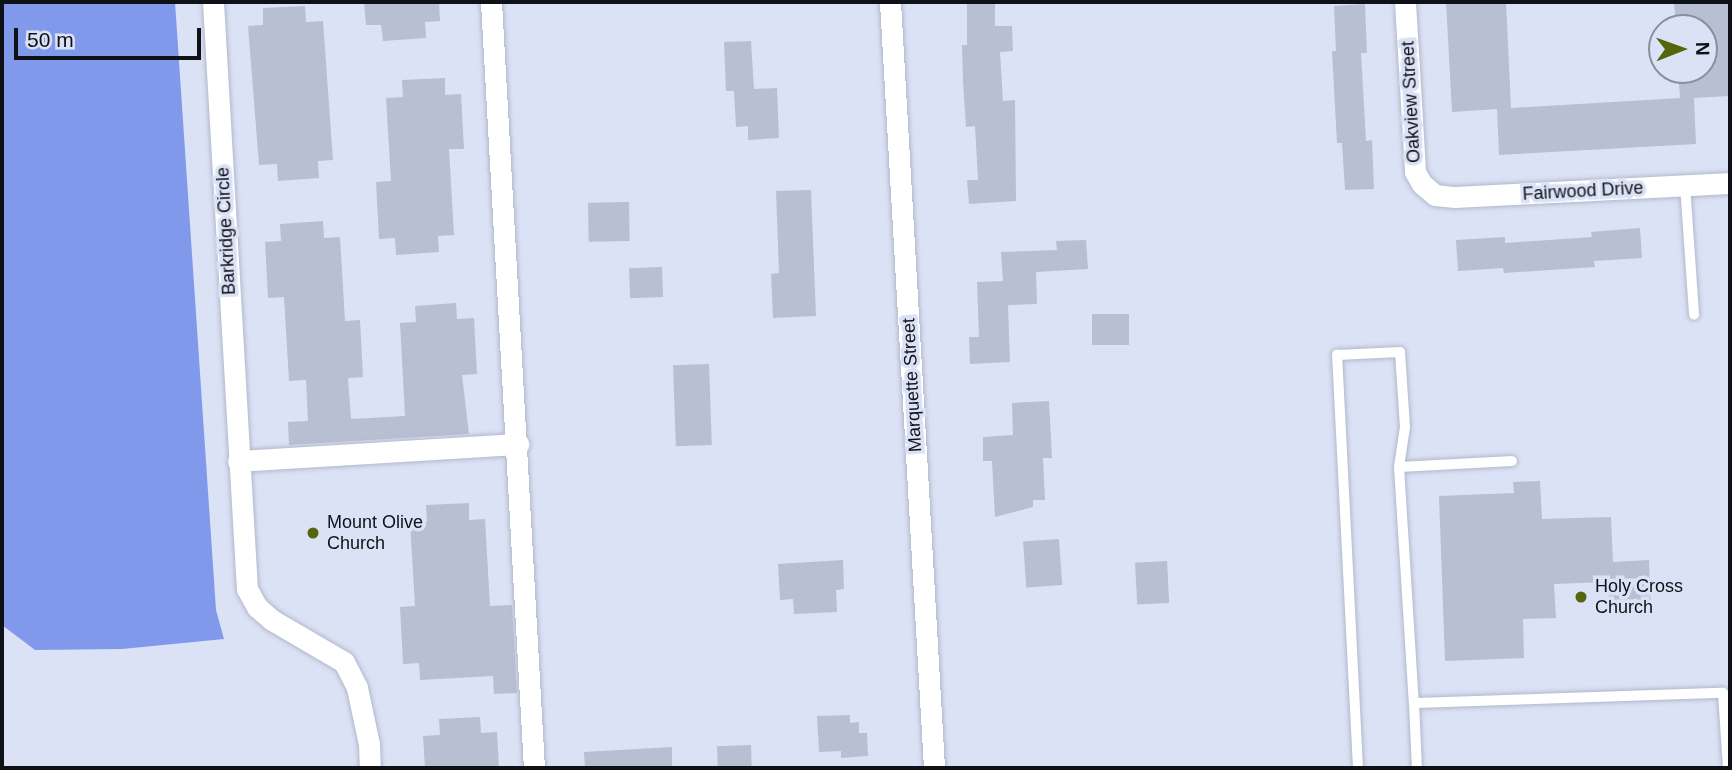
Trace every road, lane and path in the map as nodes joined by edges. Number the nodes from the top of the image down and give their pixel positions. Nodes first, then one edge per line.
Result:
1 (214, 2) edge
2 (491, 2) edge
3 (890, 2) edge
4 (1405, 2) edge
5 (1730, 183) edge
6 (1685, 185) junction
7 (1435, 195) joint
8 (1694, 315) dead end
9 (518, 444) junction
10 (238, 461) junction
11 (1512, 461) dead end
12 (1399, 467) junction
13 (1414, 703) junction
14 (370, 768) edge
15 (534, 768) edge
16 (934, 768) edge
17 (1358, 768) edge
18 (1417, 768) edge
19 (1716, 768) edge
20 (1728, 768) edge

1 - 10 street, Barkridge Circle
2 - 9 street
3 - 16 street, Marquette Street
4 - 7 street, Oakview Street
5 - 6 street, Fairwood Drive
6 - 7 street, Fairwood Drive
6 - 8 lane
9 - 10 street
9 - 15 street
10 - 14 street, Barkridge Circle
11 - 12 lane
12 - 13 lane
12 - 17 lane
13 - 18 lane
13 - 20 lane
19 - 20 lane

